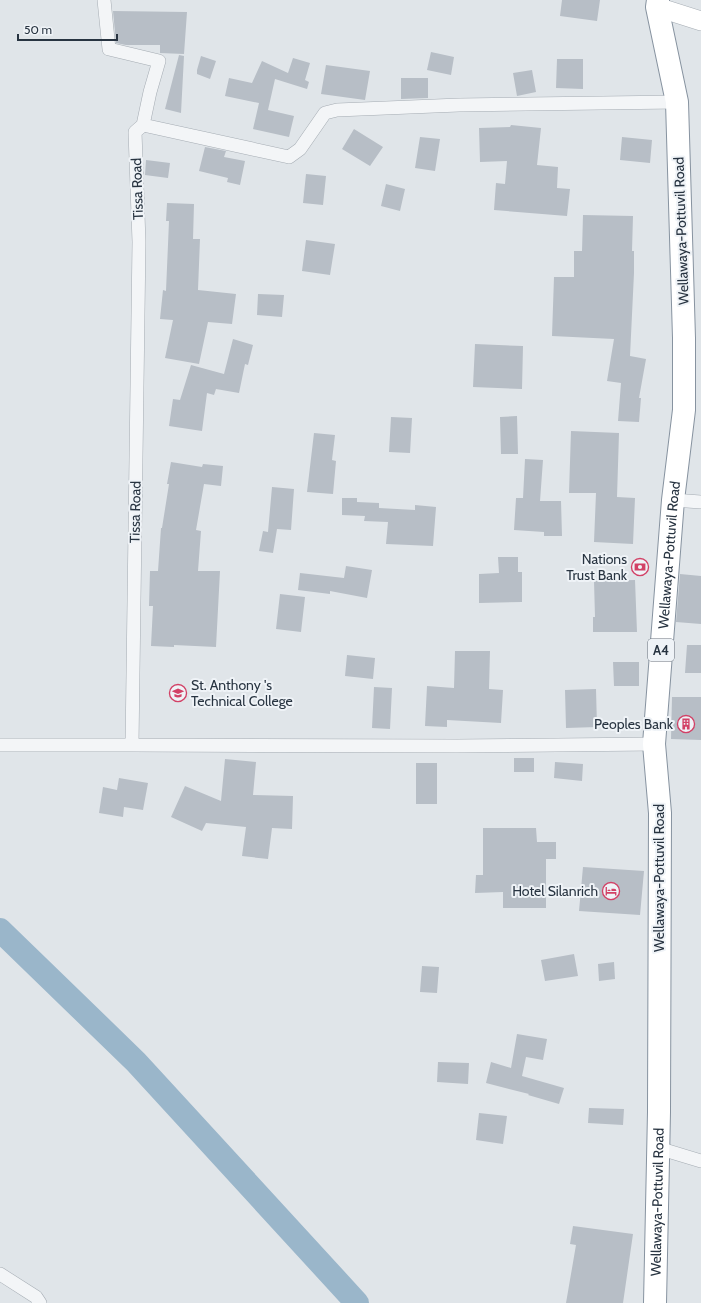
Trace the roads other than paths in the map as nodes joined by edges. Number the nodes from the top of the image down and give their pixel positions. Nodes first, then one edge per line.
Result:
1 (104, 0) edge
2 (657, 4) edge
3 (701, 21) edge
4 (677, 102) junction
5 (143, 125) junction
6 (673, 500) junction
7 (701, 502) edge
8 (654, 744) junction
9 (0, 745) edge
10 (132, 745) junction
11 (658, 1148) junction
12 (701, 1161) edge
13 (0, 1274) edge
14 (40, 1303) edge
15 (655, 1303) edge

1 - 5 street, Tissa Road
2 - 3 street
2 - 4 highway, Wellawaya-Pottuvil Road / A4
4 - 5 street
4 - 6 highway, Wellawaya-Pottuvil Road / A4
5 - 10 street, Tissa Road
6 - 7 street
6 - 8 highway, Wellawaya-Pottuvil Road / A4
8 - 10 street
8 - 11 highway, Wellawaya-Pottuvil Road / A4
9 - 10 street
11 - 12 street
11 - 15 highway, Wellawaya-Pottuvil Road / A4
13 - 14 street

